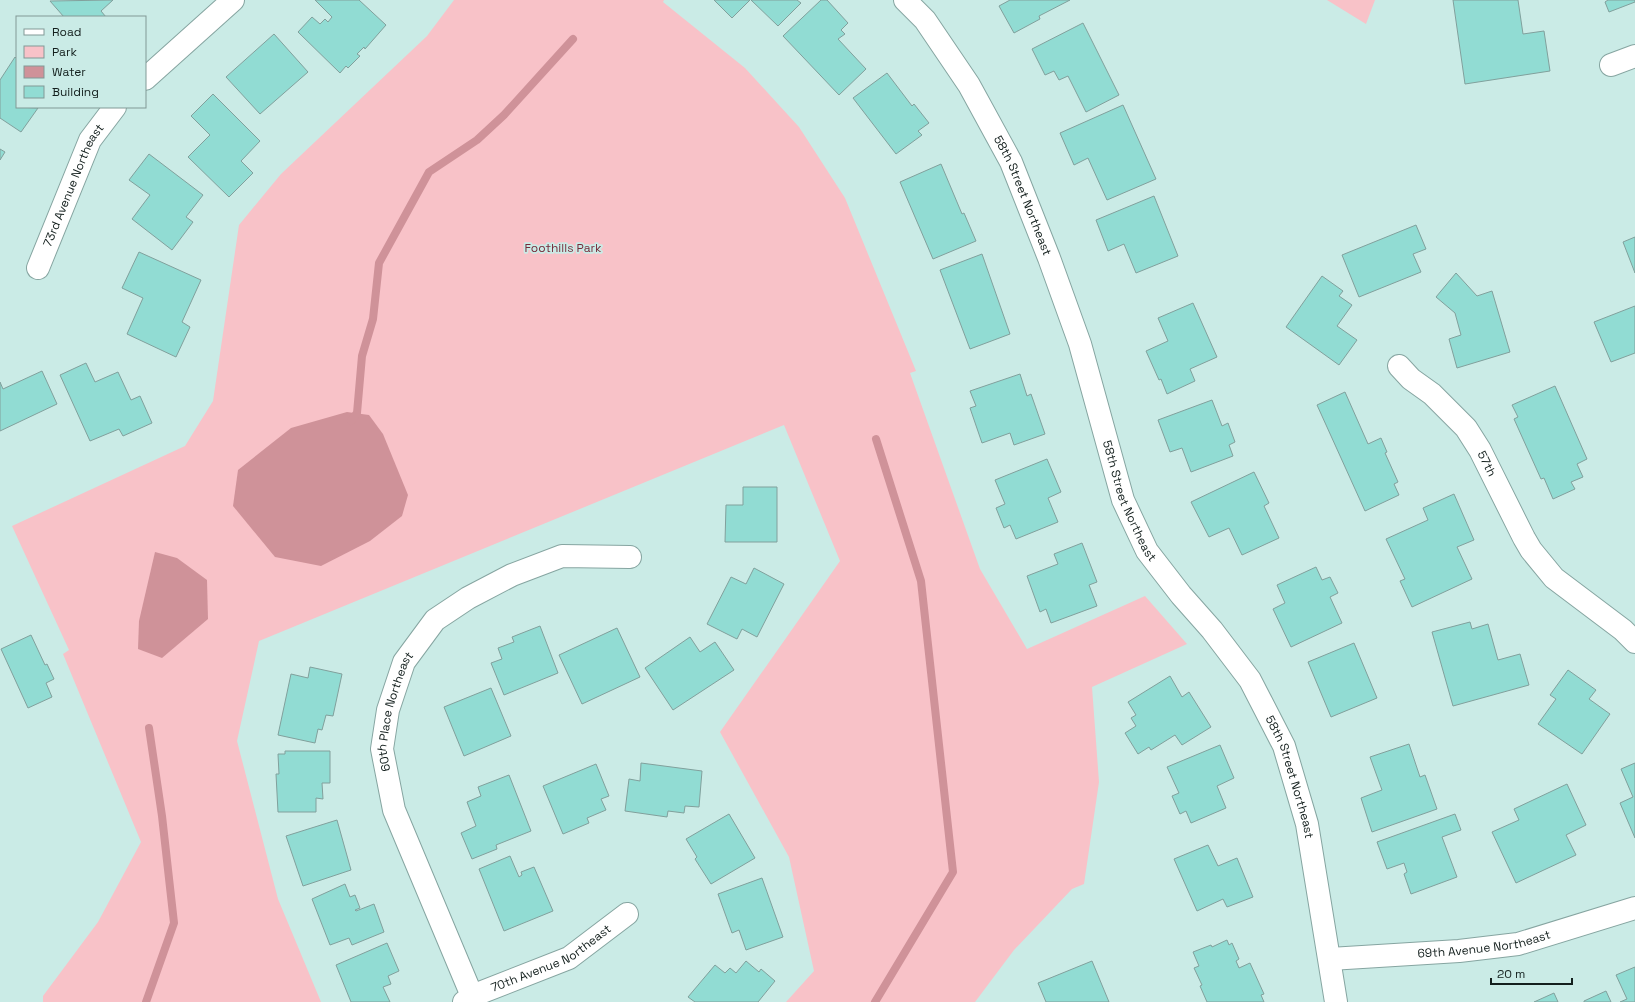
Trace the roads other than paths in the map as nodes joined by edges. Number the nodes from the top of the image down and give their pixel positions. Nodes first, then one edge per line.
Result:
1 (233, 0) edge
2 (905, 0) edge
3 (1635, 56) edge
4 (1611, 66) dead end
5 (146, 78) edge
6 (114, 108) edge
7 (38, 268) dead end
8 (1399, 366) dead end
9 (630, 557) dead end
10 (1635, 642) edge
11 (1635, 908) edge
12 (627, 914) dead end
13 (1330, 959) junction
14 (468, 999) edge
15 (1336, 1002) edge

1 - 5 street
2 - 13 street, 58th Street Northeast
3 - 4 street
6 - 7 street, 73rd Avenue Northeast
8 - 10 street, 57th
9 - 14 street, 60th Place Northeast
11 - 13 street, 69th Avenue Northeast
12 - 14 street, 70th Avenue Northeast
13 - 15 street, 58th Street Northeast

